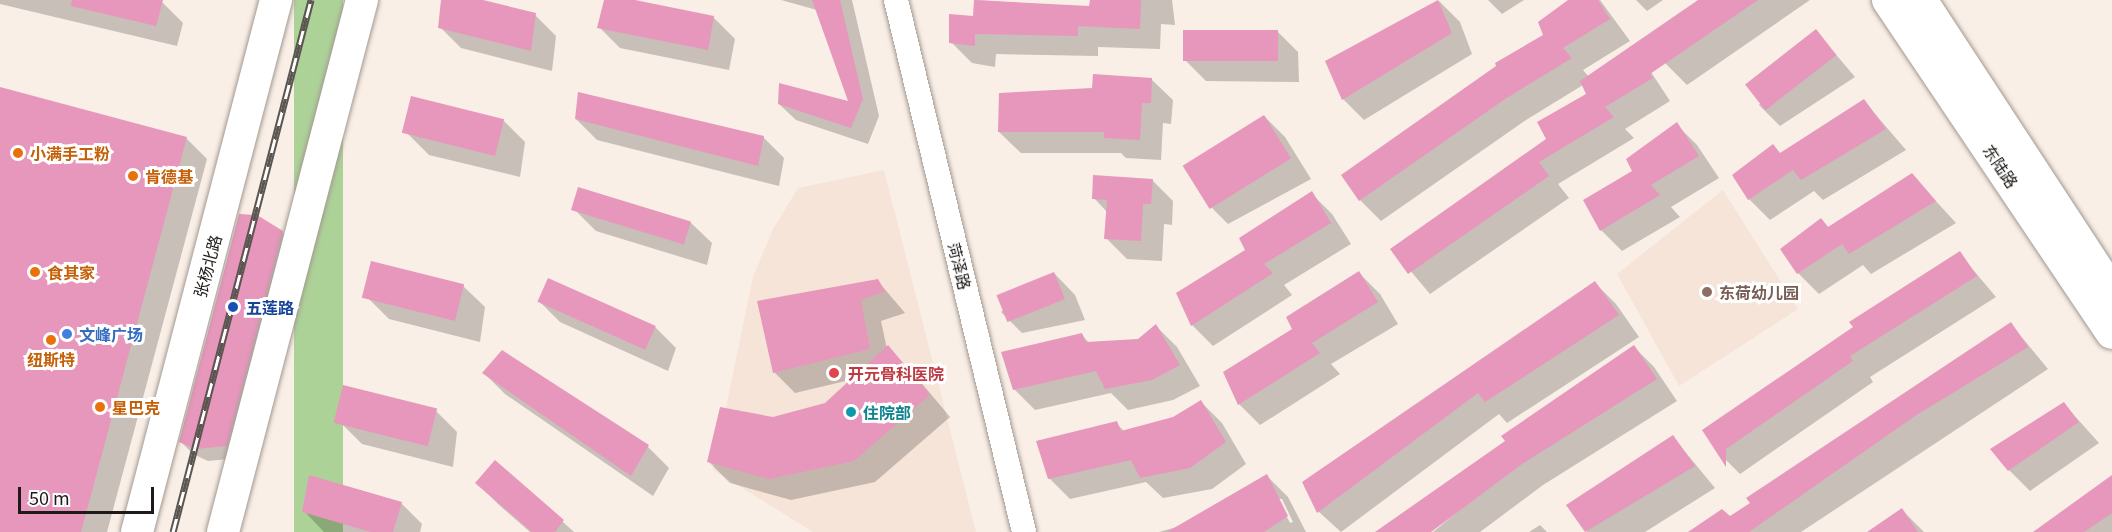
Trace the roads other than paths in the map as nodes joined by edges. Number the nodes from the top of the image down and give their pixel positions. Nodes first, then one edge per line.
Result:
1 (276, 0) edge
2 (362, 0) edge
3 (896, 0) edge
4 (1888, 0) edge
5 (1921, 0) edge
6 (2112, 292) edge
7 (2112, 333) edge
8 (137, 532) edge
9 (223, 532) edge
10 (1024, 532) edge

1 - 8 main road, 张杨北路
2 - 9 main road
3 - 10 street, 菏泽路
4 - 7 main road, 东陆路
5 - 6 main road, 东陆路

